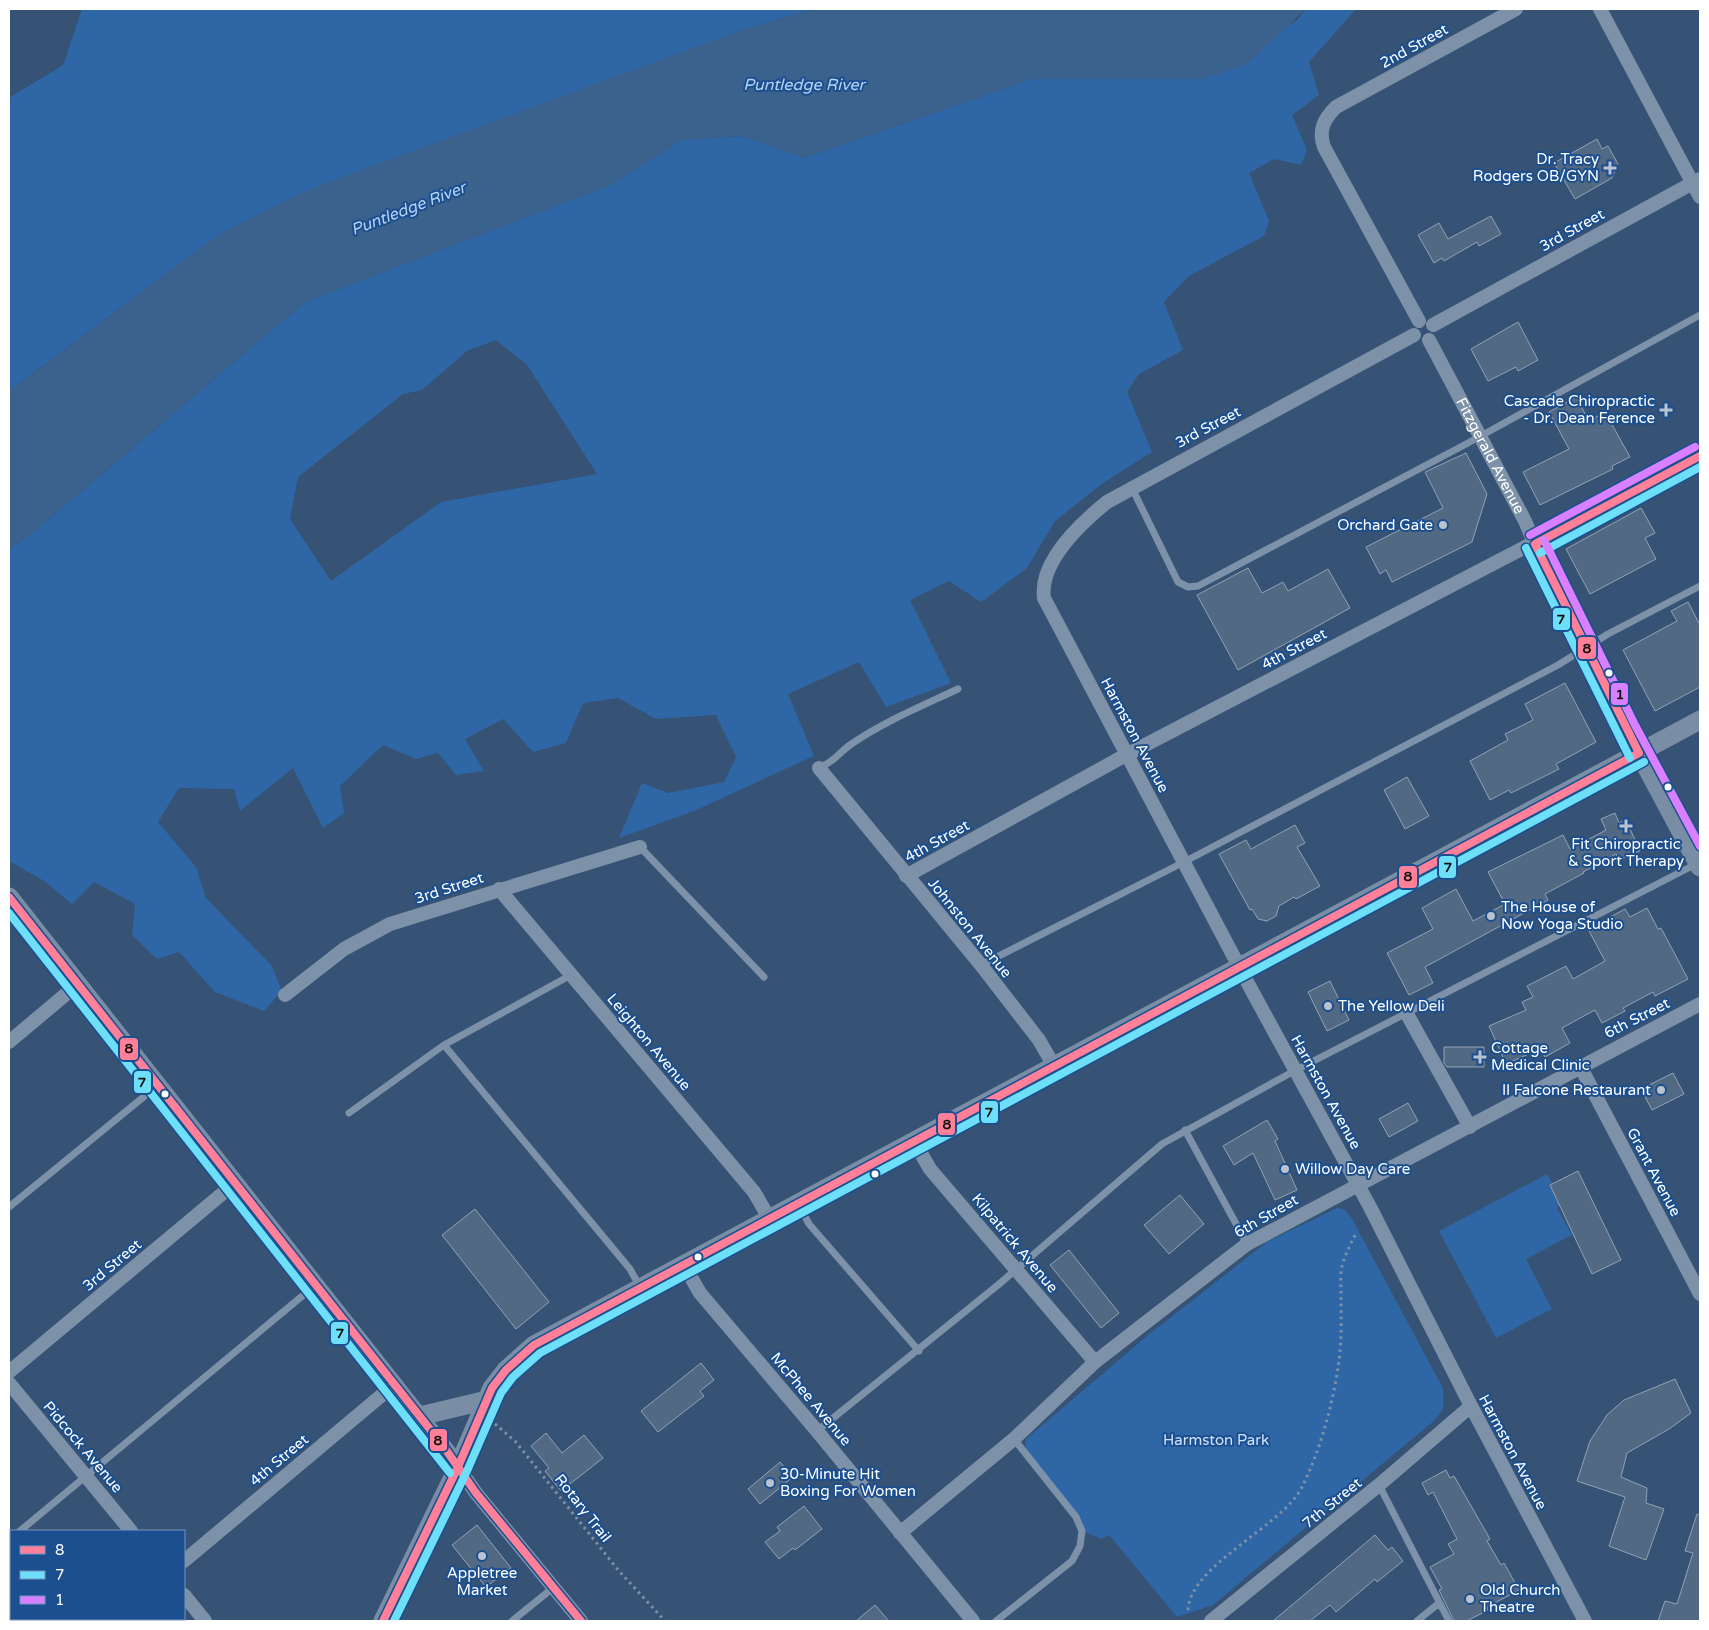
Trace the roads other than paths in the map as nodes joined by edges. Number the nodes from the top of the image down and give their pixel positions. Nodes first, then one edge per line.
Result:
1 (1516, 9) edge
2 (1600, 9) edge
3 (1697, 181) edge
4 (1700, 197) edge
5 (1700, 315) edge
6 (1419, 321) junction
7 (1433, 325) junction
8 (1414, 335) junction
9 (1429, 340) junction
10 (1480, 436) junction
11 (1700, 456) edge
12 (1132, 487) junction
13 (1535, 544) junction
14 (1044, 579) joint
15 (1700, 586) edge
16 (1585, 648) junction
17 (958, 689) dead end
18 (1700, 720) edge
19 (1639, 753) junction
20 (1126, 755) junction
21 (819, 768) joint
22 (640, 847) joint
23 (1184, 862) junction
24 (1700, 864) edge
25 (906, 876) junction
26 (499, 889) junction
27 (11, 902) edge
28 (981, 965) junction
29 (1240, 967) junction
30 (571, 975) junction
31 (764, 977) dead end
32 (78, 984) junction
33 (285, 995) dead end
34 (1700, 1004) edge
35 (1407, 1014) junction
36 (9, 1042) edge
37 (444, 1045) junction
38 (1054, 1066) junction
39 (1580, 1066) junction
40 (1296, 1070) junction
41 (158, 1085) junction
42 (349, 1113) dead end
43 (1470, 1127) junction
44 (1185, 1130) junction
45 (914, 1142) junction
46 (235, 1183) junction
47 (1359, 1184) junction
48 (798, 1203) junction
49 (9, 1207) edge
50 (769, 1218) junction
51 (1247, 1244) junction
52 (684, 1265) junction
53 (1017, 1270) junction
54 (316, 1285) junction
55 (640, 1288) junction
56 (1700, 1294) edge
57 (919, 1351) junction
58 (1095, 1362) junction
59 (9, 1372) edge
60 (9, 1383) edge
61 (395, 1384) junction
62 (484, 1406) junction
63 (1470, 1406) junction
64 (420, 1416) junction
65 (817, 1431) junction
66 (1014, 1439) junction
67 (458, 1467) junction
68 (87, 1476) junction
69 (1379, 1485) junction
70 (21, 1530) edge
71 (131, 1530) edge
72 (900, 1533) junction
73 (185, 1560) edge
74 (554, 1586) junction
75 (185, 1596) edge
76 (1439, 1603) junction
77 (205, 1621) edge
78 (383, 1621) edge
79 (512, 1621) edge
80 (581, 1621) edge
81 (972, 1621) edge
82 (996, 1621) edge
83 (1211, 1621) edge
84 (1417, 1621) edge
85 (1449, 1621) edge
86 (1585, 1621) edge

1 - 6 street, 2nd Street
2 - 3 street
3 - 4 street
3 - 7 street, 3rd Street
5 - 10 lane
6 - 7 street
6 - 8 street
7 - 9 street
8 - 9 street
8 - 12 street, 3rd Street
9 - 10 street, Fitzgerald Avenue
10 - 12 lane
10 - 13 street, Fitzgerald Avenue
11 - 13 street, 4th Street
12 - 14 street, 3rd Street
13 - 16 street, Fitzgerald Avenue
13 - 20 street, 4th Street
14 - 20 street, Harmston Avenue
15 - 16 lane
16 - 19 street, Fitzgerald Avenue
16 - 23 lane
17 - 21 lane
18 - 19 street
19 - 24 street, Fitzgerald Avenue
19 - 29 street
20 - 23 street, Harmston Avenue
20 - 25 street, 4th Street
21 - 25 street, Johnston Avenue
22 - 26 street, 3rd Street
22 - 31 lane
23 - 28 lane
23 - 29 street, Harmston Avenue
24 - 35 lane
25 - 28 street, Johnston Avenue
26 - 30 street, Leighton Avenue
26 - 33 street, 3rd Street
27 - 32 street
28 - 38 street, Johnston Avenue
29 - 38 street
29 - 40 street, Harmston Avenue
30 - 37 lane
30 - 50 street, Leighton Avenue
32 - 36 street
32 - 41 street
34 - 39 street, 6th Street
35 - 40 lane
35 - 43 street
37 - 42 lane
37 - 55 lane
38 - 45 street
39 - 43 street, 6th Street
39 - 56 street, Grant Avenue
40 - 44 lane
40 - 47 street, Harmston Avenue
41 - 46 street
41 - 49 lane
43 - 47 street, 6th Street
44 - 51 lane
44 - 53 lane
45 - 48 street
45 - 53 street, Kilpatrick Avenue
46 - 54 street
46 - 59 street, 3rd Street
47 - 51 street, 6th Street
47 - 63 street, Harmston Avenue
48 - 50 street
48 - 57 lane
50 - 52 street
51 - 58 street, 6th Street
52 - 55 street
52 - 65 street, McPhee Avenue
53 - 57 lane
53 - 58 street, Kilpatrick Avenue
54 - 61 street
54 - 68 lane
55 - 62 street
57 - 65 lane
58 - 66 street, 6th Street
60 - 68 street, Pidcock Avenue
61 - 64 street
61 - 73 street, 4th Street
62 - 64 street
62 - 67 street
63 - 69 street, 7th Street
63 - 86 street, Harmston Avenue
64 - 67 street
65 - 72 street, McPhee Avenue
66 - 72 street, 6th Street
66 - 82 lane
67 - 74 street
67 - 78 street
68 - 70 lane
68 - 71 street, Pidcock Avenue
69 - 76 lane
69 - 83 street, 7th Street
72 - 81 street, McPhee Avenue
74 - 79 lane
74 - 80 street
75 - 77 street
76 - 84 lane
76 - 85 lane

